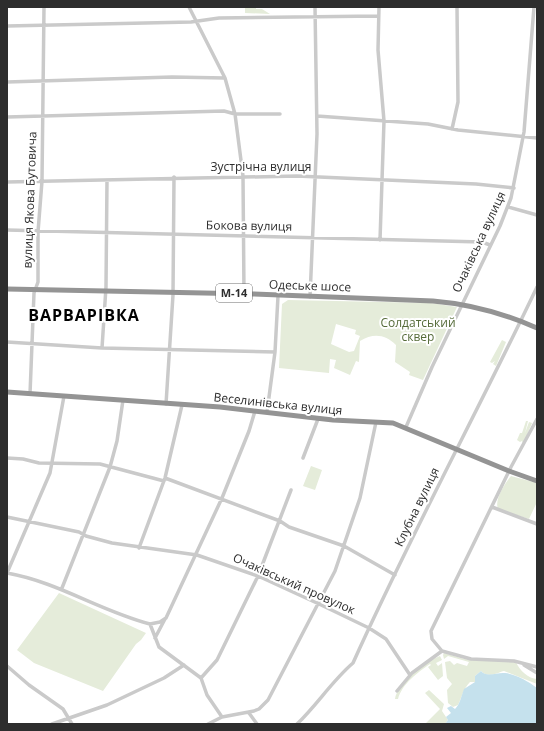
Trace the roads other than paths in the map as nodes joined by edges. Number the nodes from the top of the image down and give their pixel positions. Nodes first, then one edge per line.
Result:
1 (44, 7) edge
2 (189, 7) edge
3 (315, 7) edge
4 (379, 7) edge
5 (457, 7) edge
6 (534, 7) edge
7 (315, 16) junction
8 (378, 16) junction
9 (196, 21) junction
10 (44, 25) junction
11 (7, 26) edge
12 (225, 78) junction
13 (7, 82) edge
14 (43, 82) junction
15 (235, 114) junction
16 (280, 114) dead end
17 (316, 116) junction
18 (7, 117) edge
19 (43, 117) junction
20 (384, 121) junction
21 (452, 129) junction
22 (523, 137) junction
23 (537, 138) edge
24 (243, 176) junction
25 (174, 177) junction
26 (315, 177) junction
27 (107, 180) junction
28 (381, 180) junction
29 (42, 181) junction
30 (7, 182) edge
31 (514, 188) junction
32 (508, 207) junction
33 (537, 215) edge
34 (7, 230) edge
35 (38, 232) junction
36 (106, 233) junction
37 (174, 234) junction
38 (244, 236) junction
39 (312, 239) junction
40 (380, 240) junction
41 (490, 245) junction
42 (537, 287) edge
43 (7, 289) edge
44 (35, 290) junction
45 (106, 290) junction
46 (173, 292) junction
47 (244, 294) junction
48 (278, 296) junction
49 (310, 297) junction
50 (461, 304) junction
51 (521, 320) junction
52 (537, 328) edge
53 (7, 342) edge
54 (33, 342) junction
55 (102, 348) junction
56 (169, 349) junction
57 (275, 352) junction
58 (7, 392) edge
59 (30, 394) junction
60 (64, 396) junction
61 (123, 400) junction
62 (166, 404) junction
63 (182, 405) junction
64 (255, 411) junction
65 (267, 412) junction
66 (318, 419) junction
67 (537, 419) edge
68 (376, 422) junction
69 (406, 428) junction
70 (456, 448) junction
71 (7, 458) edge
72 (303, 458) dead end
73 (53, 463) junction
74 (110, 467) junction
75 (509, 471) junction
76 (164, 479) junction
77 (537, 481) edge
78 (292, 490) dead end
79 (222, 498) junction
80 (492, 507) junction
81 (7, 517) edge
82 (280, 520) junction
83 (30, 521) junction
84 (537, 524) edge
85 (82, 535) junction
86 (344, 546) junction
87 (139, 548) junction
88 (197, 554) junction
89 (7, 573) edge
90 (395, 575) junction
91 (258, 576) junction
92 (62, 588) junction
93 (319, 604) junction
94 (166, 618) junction
95 (150, 624) junction
96 (369, 628) junction
97 (155, 638) junction
98 (442, 651) junction
99 (522, 663) junction
100 (184, 665) junction
101 (7, 666) edge
102 (537, 667) edge
103 (537, 673) edge
104 (410, 675) junction
105 (201, 678) junction
106 (397, 691) dead end
107 (249, 713) junction
108 (69, 717) junction
109 (222, 717) junction
110 (52, 724) edge
111 (72, 724) edge
112 (208, 724) edge
113 (257, 724) edge
114 (296, 724) edge

1 - 10 street, вулиця Якова Бутовича
2 - 9 street
3 - 7 street
4 - 8 street
5 - 21 street
6 - 22 street, Очаківська вулиця
7 - 8 street
7 - 9 street
7 - 17 street
8 - 20 street
9 - 10 street
9 - 12 street
10 - 11 street
10 - 14 street, вулиця Якова Бутовича
12 - 14 street
12 - 15 street
13 - 14 street
14 - 19 street, вулиця Якова Бутовича
15 - 16 street
15 - 19 street
15 - 24 street
17 - 20 street
17 - 26 street
18 - 19 street
19 - 29 street, вулиця Якова Бутовича
20 - 21 street
20 - 28 street
21 - 22 street
22 - 23 street
22 - 31 street, Очаківська вулиця
24 - 25 street, Зустрічна вулиця
24 - 26 street, Зустрічна вулиця
24 - 38 street
25 - 27 street, Зустрічна вулиця
25 - 37 street
26 - 28 street, Зустрічна вулиця
26 - 39 street
27 - 29 street, Зустрічна вулиця
27 - 36 street
28 - 31 street, Зустрічна вулиця
28 - 40 street
29 - 30 street, Зустрічна вулиця
29 - 35 street, вулиця Якова Бутовича
31 - 32 street, Очаківська вулиця
32 - 33 street
32 - 41 street, Очаківська вулиця
34 - 35 street, Бокова вулиця
35 - 36 street, Бокова вулиця
35 - 44 street, вулиця Якова Бутовича
36 - 37 street, Бокова вулиця
36 - 45 street
37 - 38 street, Бокова вулиця
37 - 46 street
38 - 39 street, Бокова вулиця
38 - 47 street
39 - 40 street, Бокова вулиця
39 - 49 street
40 - 41 street, Бокова вулиця
41 - 50 street, Очаківська вулиця
42 - 51 street, Клубна вулиця
43 - 44 highway, Одеське шосе / М-14
44 - 45 highway, Одеське шосе / М-14
44 - 54 street, вулиця Якова Бутовича
45 - 46 highway, Одеське шосе / М-14
45 - 55 street
46 - 47 highway, Одеське шосе / М-14
46 - 56 street
47 - 48 highway, Одеське шосе / М-14
48 - 49 highway, Одеське шосе / М-14
48 - 57 street
49 - 50 highway, Одеське шосе / М-14
50 - 51 highway, Одеське шосе / М-14
50 - 69 street, Очаківська вулиця
51 - 52 highway, Одеське шосе / М-14
51 - 70 street, Клубна вулиця
53 - 54 street
54 - 55 street
54 - 59 street, вулиця Якова Бутовича
55 - 56 street
56 - 57 street
56 - 62 street
57 - 65 street
58 - 59 highway, Веселинівська вулиця
59 - 60 highway, Веселинівська вулиця
60 - 61 highway, Веселинівська вулиця
60 - 73 street
61 - 62 highway, Веселинівська вулиця
61 - 74 street
62 - 63 highway, Веселинівська вулиця
63 - 64 highway, Веселинівська вулиця
63 - 76 street
64 - 65 highway, Веселинівська вулиця
64 - 79 street
65 - 66 highway, Веселинівська вулиця
66 - 68 highway, Веселинівська вулиця
66 - 72 street
67 - 75 street
68 - 69 highway, Веселинівська вулиця
68 - 86 street
69 - 70 highway, Веселинівська вулиця
70 - 75 highway, Веселинівська вулиця
70 - 90 street, Клубна вулиця
71 - 73 street
73 - 74 street
73 - 83 street
74 - 76 street
74 - 85 street
75 - 77 highway, Веселинівська вулиця
75 - 80 street
76 - 79 street
76 - 87 street
78 - 82 street
79 - 82 street
79 - 88 street
80 - 84 street
80 - 98 street
81 - 83 street, Очаківський провулок
82 - 86 street
82 - 91 street
83 - 85 street, Очаківський провулок
83 - 89 street
85 - 87 street, Очаківський провулок
85 - 92 street
86 - 90 street
86 - 93 street
87 - 88 street, Очаківський провулок
88 - 91 street, Очаківський провулок
88 - 94 street
89 - 92 street
90 - 96 street, Клубна вулиця
91 - 93 street, Очаківський провулок
91 - 105 street
92 - 95 street
93 - 96 street, Очаківський провулок
93 - 107 street
94 - 95 street
94 - 97 street
95 - 97 street
96 - 104 street, Очаківський провулок
96 - 114 street, Клубна вулиця
97 - 100 street
98 - 99 street
98 - 104 street
99 - 102 street
99 - 103 street
100 - 105 street
100 - 108 street
101 - 108 street
104 - 106 street
105 - 109 street
107 - 109 street
107 - 113 street
108 - 110 street
108 - 111 street
109 - 112 street

